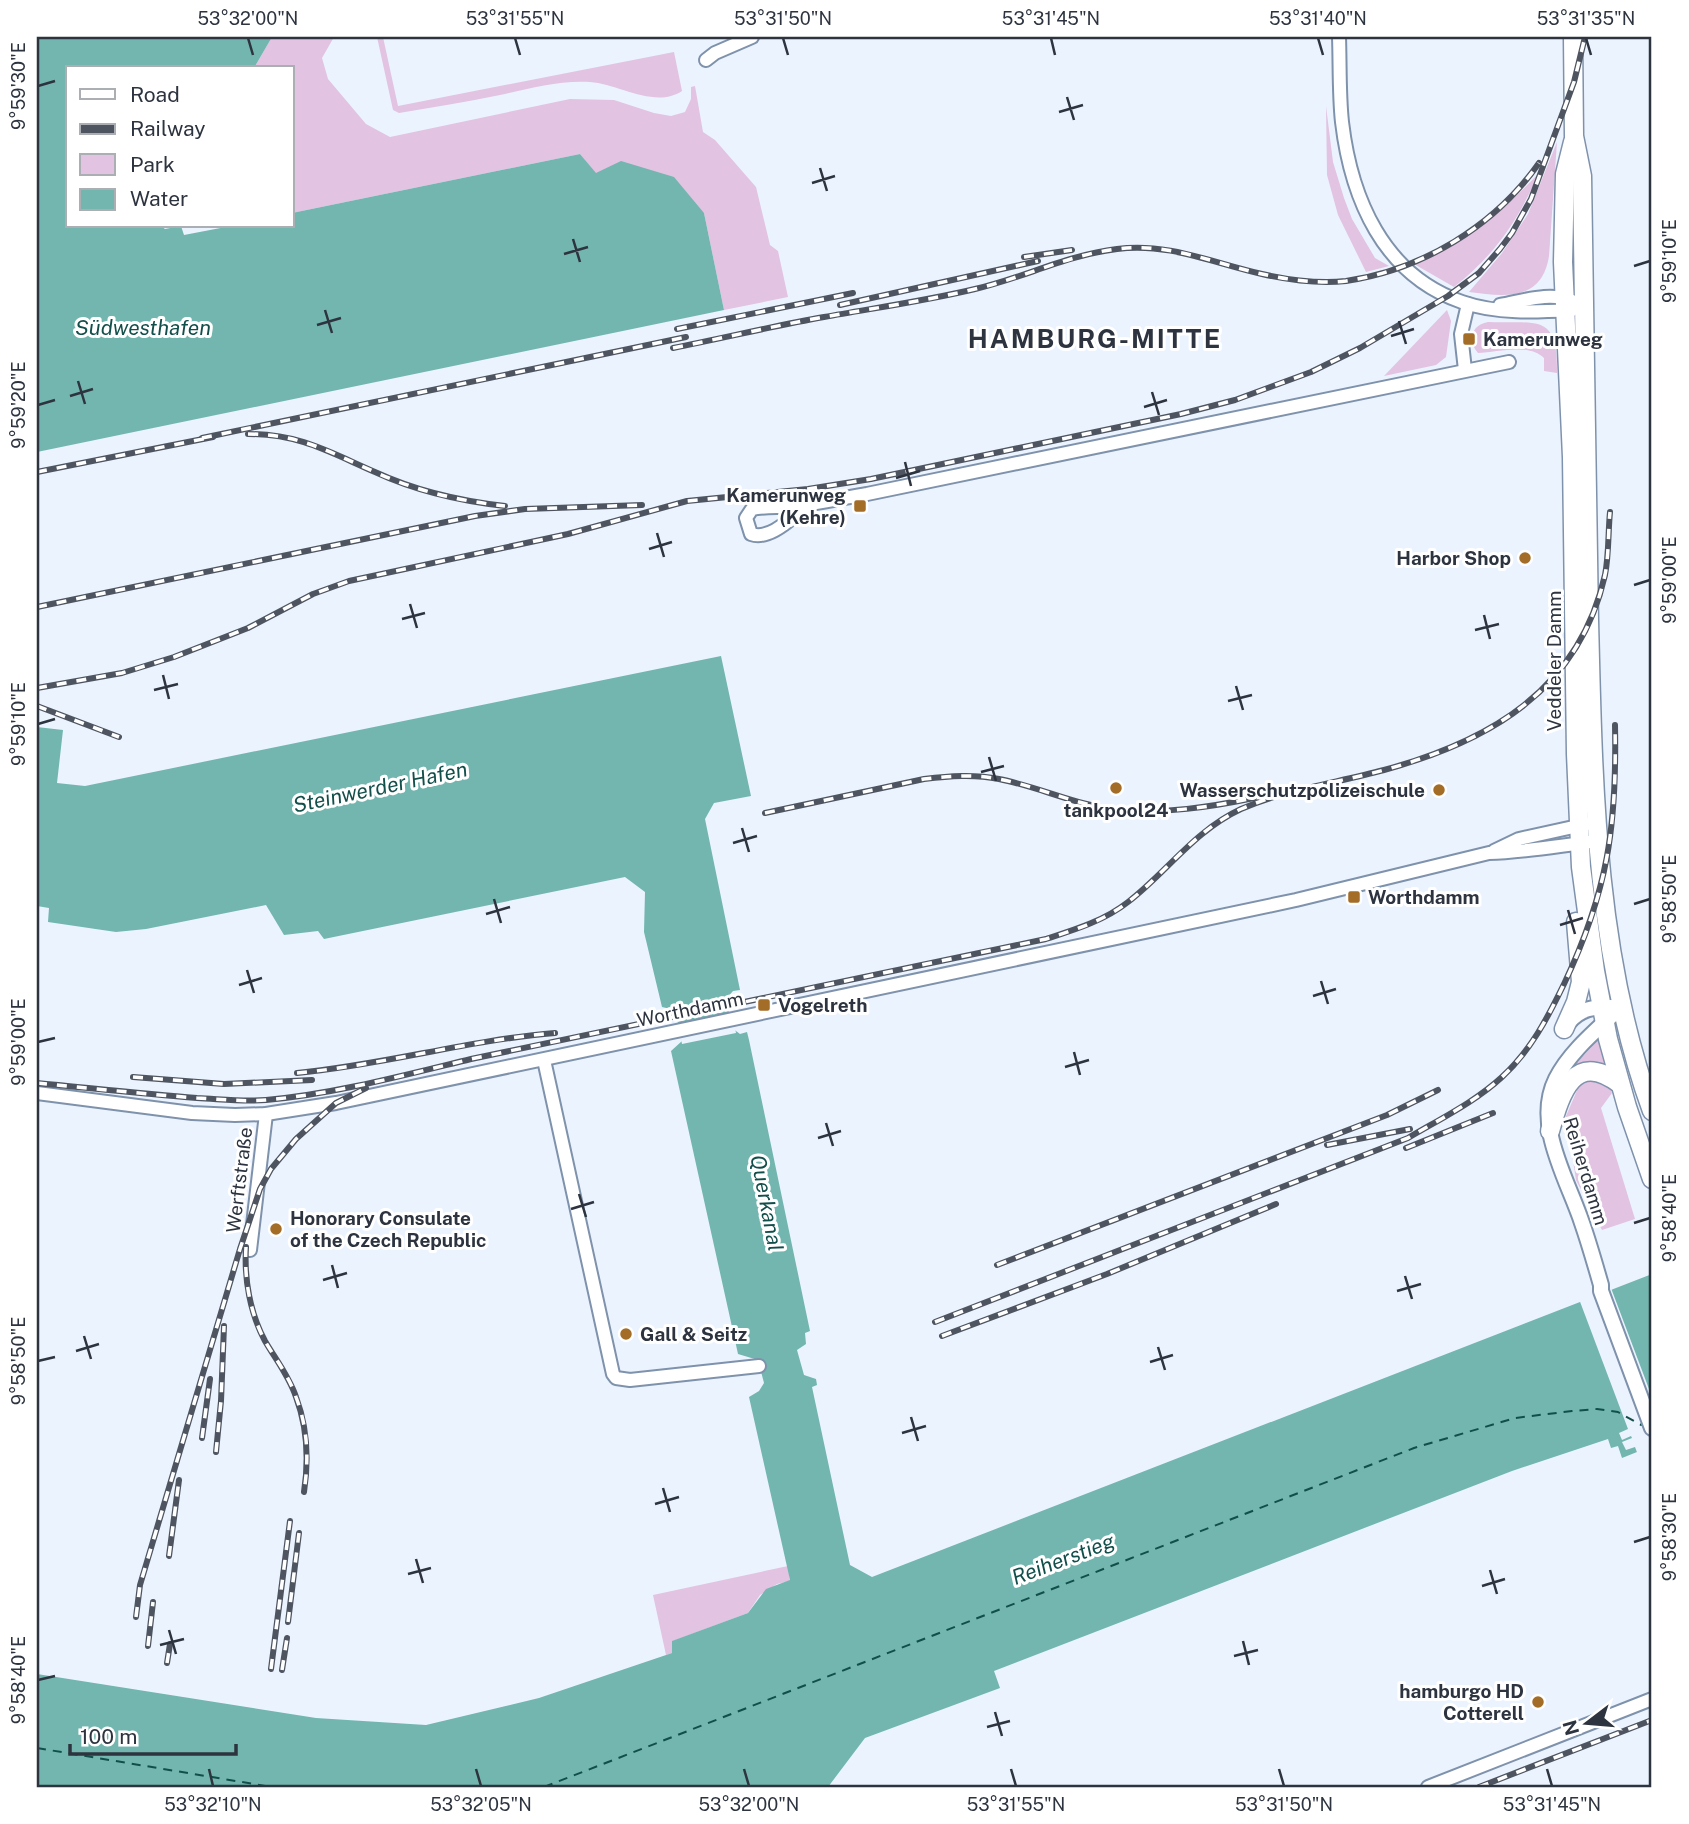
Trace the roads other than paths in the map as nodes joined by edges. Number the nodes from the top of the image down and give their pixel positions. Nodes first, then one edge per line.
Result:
1 (752, 37) edge
2 (1339, 37) edge
3 (1573, 37) edge
4 (706, 60) dead end
5 (1468, 304) junction
6 (1571, 306) junction
7 (1509, 362) dead end
8 (1465, 370) junction
9 (810, 504) junction
10 (1598, 832) junction
11 (1579, 834) junction
12 (1581, 867) junction
13 (1621, 1007) junction
14 (1603, 1015) junction
15 (1564, 1029) joint
16 (544, 1060) junction
17 (1620, 1084) junction
18 (37, 1093) edge
19 (1652, 1111) edge
20 (266, 1114) junction
21 (1550, 1130) junction
22 (1652, 1179) edge
23 (250, 1250) dead end
24 (759, 1366) dead end
25 (1652, 1428) edge
26 (1652, 1699) edge
27 (1428, 1787) edge

1 - 4 street
2 - 5 street
3 - 6 main road, Veddeler Damm
5 - 6 street
5 - 8 street
6 - 10 main road, Veddeler Damm
6 - 11 main road, Veddeler Damm
7 - 8 street
8 - 9 street
9 - 9 street
10 - 11 street, Worthdamm
10 - 13 main road, Veddeler Damm
11 - 12 main road, Veddeler Damm
11 - 16 street, Worthdamm
12 - 14 main road, Veddeler Damm
12 - 15 main road
13 - 14 street
13 - 19 main road, Veddeler Damm
14 - 15 street
14 - 17 main road, Veddeler Damm
14 - 21 street, Reiherdamm
16 - 20 street, Worthdamm
16 - 24 street
17 - 21 main road
17 - 22 main road, Veddeler Damm
18 - 20 street, Worthdamm
20 - 23 street, Werftstraße
21 - 25 street, Reiherdamm
26 - 27 street

